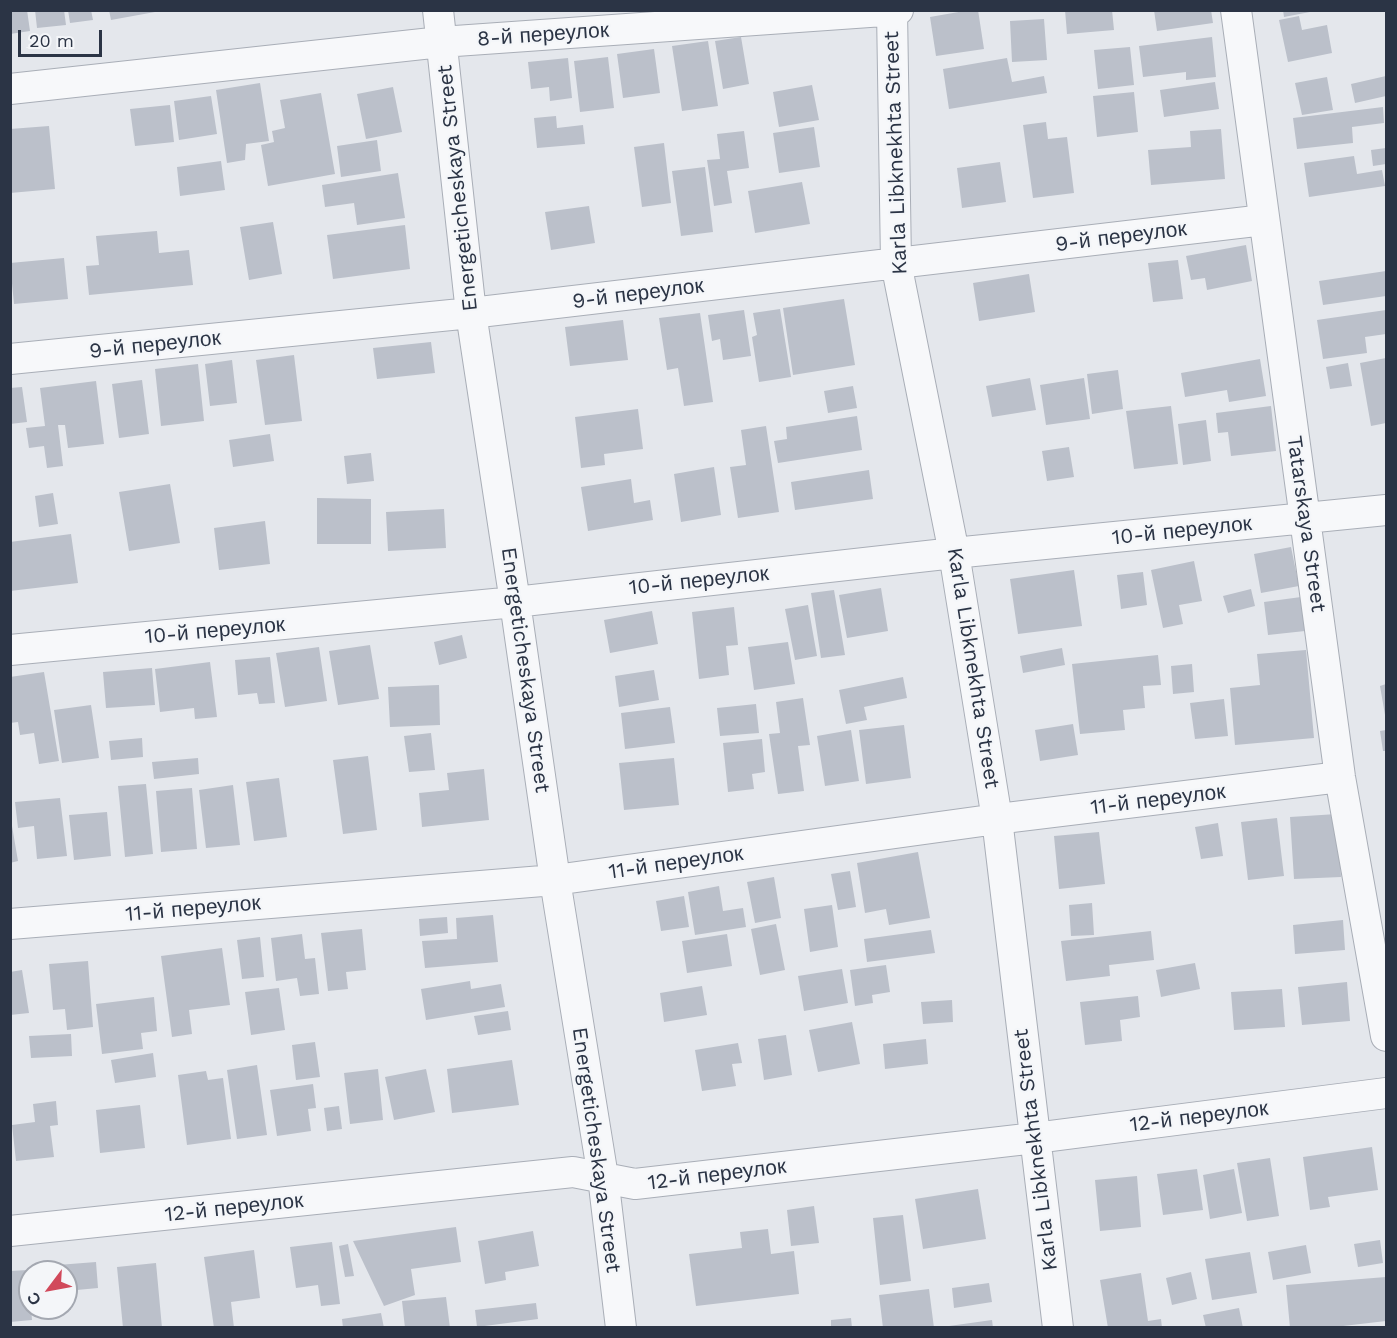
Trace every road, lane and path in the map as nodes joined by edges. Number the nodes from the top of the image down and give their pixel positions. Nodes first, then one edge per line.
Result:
1 (438, 10) edge
2 (1236, 10) edge
3 (894, 11) edge
4 (441, 42) junction
5 (10, 89) edge
6 (1264, 220) junction
7 (896, 263) junction
8 (471, 314) junction
9 (10, 359) edge
10 (1386, 510) edge
11 (1305, 518) junction
12 (954, 553) junction
13 (515, 602) junction
14 (10, 650) edge
15 (1340, 777) junction
16 (997, 819) junction
17 (555, 880) junction
18 (10, 924) edge
19 (1386, 1036) edge
20 (1386, 1092) edge
21 (1035, 1138) junction
22 (603, 1177) junction
23 (10, 1231) edge
24 (621, 1328) edge
25 (1058, 1328) edge

1 - 4 street, Energeticheskaya Street
2 - 6 street, Tatarskaya Street
3 - 4 street, 8-й переулок
3 - 7 street, Karla Libknekhta Street
4 - 5 street, 8-й переулок
4 - 8 street, Energeticheskaya Street
6 - 7 street, 9-й переулок
6 - 11 street, Tatarskaya Street
7 - 8 street, 9-й переулок
7 - 12 street, Karla Libknekhta Street
8 - 9 street, 9-й переулок
8 - 13 street, Energeticheskaya Street
10 - 11 street, 10-й переулок
11 - 12 street, 10-й переулок
11 - 15 street, Tatarskaya Street
12 - 13 street, 10-й переулок
12 - 16 street, Karla Libknekhta Street
13 - 14 street, 10-й переулок
13 - 17 street, Energeticheskaya Street
15 - 16 street, 11-й переулок
15 - 19 street, Tatarskaya Street
16 - 17 street, 11-й переулок
16 - 21 street, Karla Libknekhta Street
17 - 18 street, 11-й переулок
17 - 22 street, Energeticheskaya Street
20 - 21 street, 12-й переулок
21 - 22 street, 12-й переулок
21 - 25 street, Karla Libknekhta Street
22 - 23 street, 12-й переулок
22 - 24 street, Energeticheskaya Street

